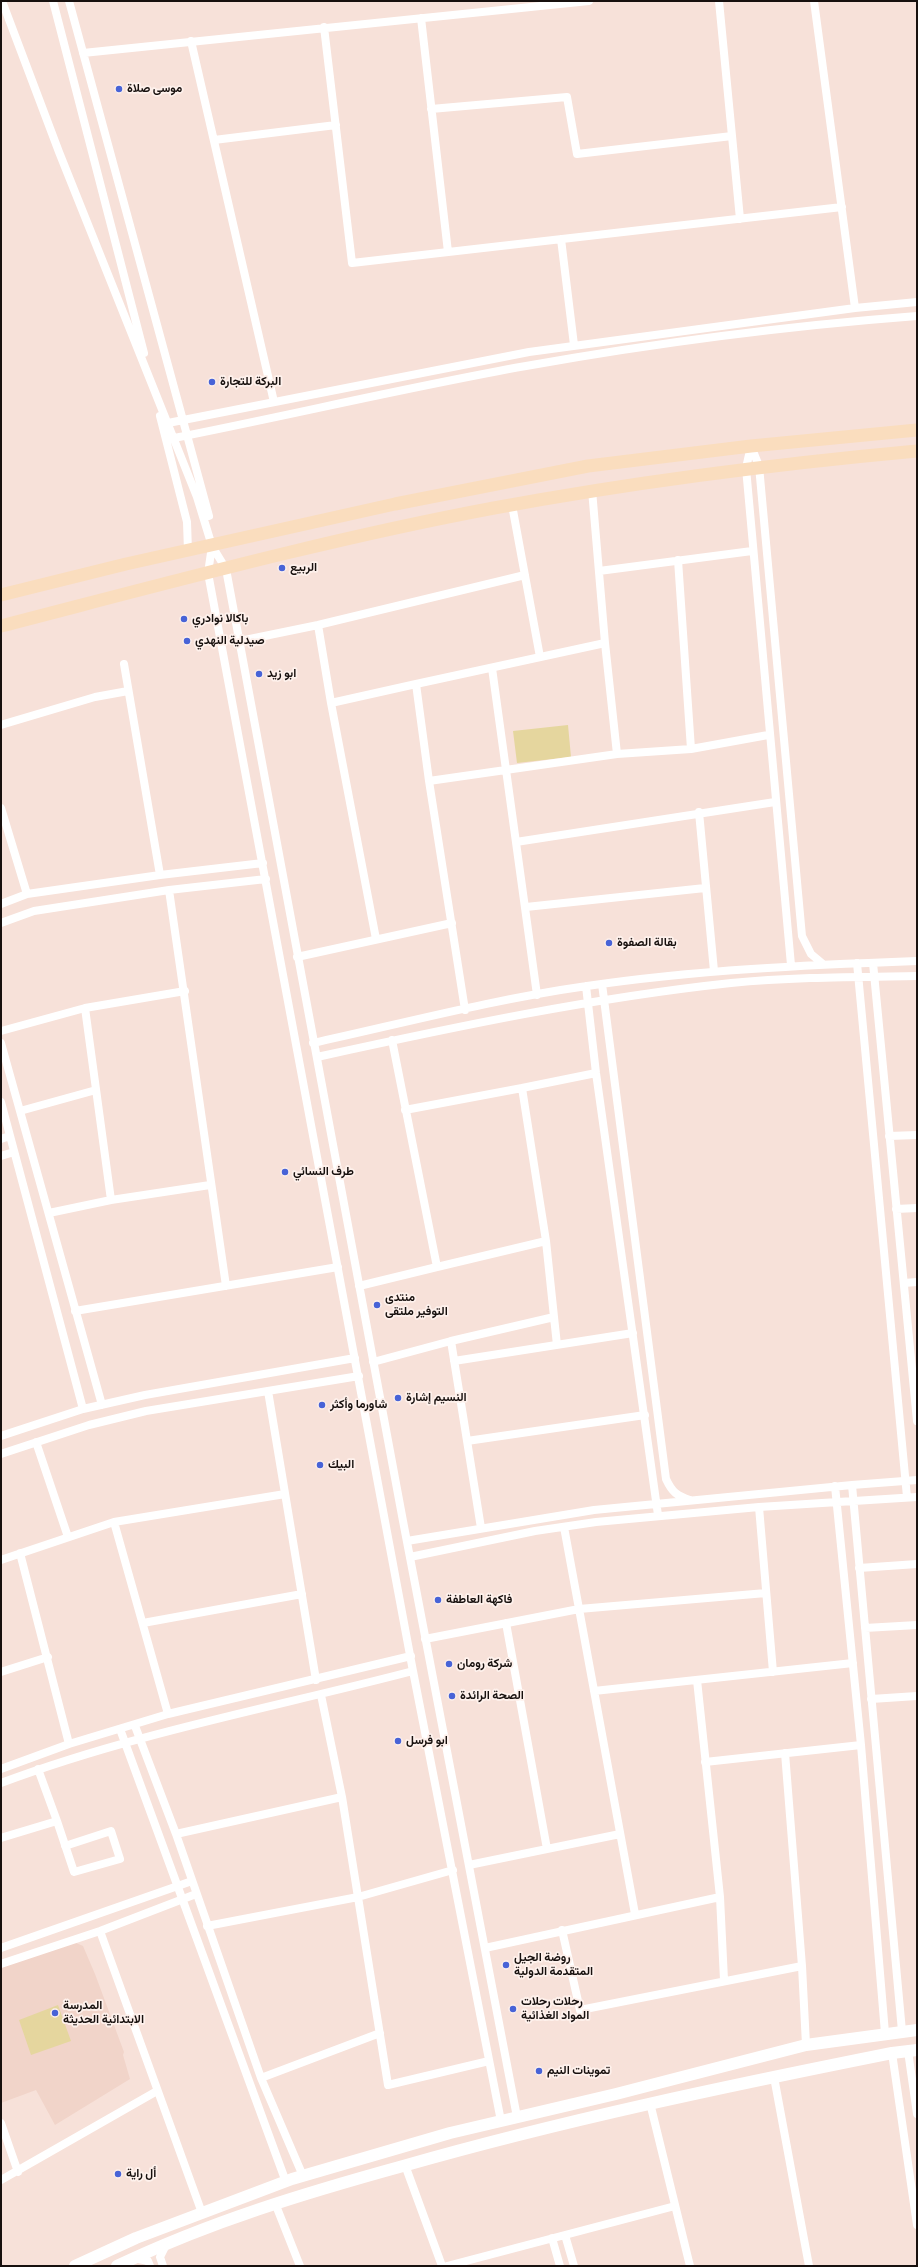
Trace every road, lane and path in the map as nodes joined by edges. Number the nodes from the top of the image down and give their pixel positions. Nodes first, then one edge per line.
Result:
1 (2, 1) edge
2 (52, 1) edge
3 (69, 1) edge
4 (589, 1) edge
5 (719, 1) edge
6 (814, 1) edge
7 (548, 3) edge
8 (1, 12) edge
9 (421, 18) junction
10 (324, 28) junction
11 (191, 41) junction
12 (83, 53) junction
13 (431, 109) junction
14 (336, 125) junction
15 (732, 136) junction
16 (214, 140) junction
17 (59, 152) junction
18 (842, 207) junction
19 (740, 219) junction
20 (561, 239) junction
21 (448, 252) junction
22 (917, 302) edge
23 (855, 308) junction
24 (917, 316) edge
25 (574, 345) junction
26 (152, 384) junction
27 (274, 402) junction
28 (183, 420) junction
29 (168, 423) junction
30 (917, 430) edge
31 (187, 436) junction
32 (174, 438) junction
33 (751, 446) junction
34 (917, 451) edge
35 (759, 466) junction
36 (746, 468) junction
37 (592, 490) junction
38 (512, 505) junction
39 (209, 516) dead end
40 (212, 546) junction
41 (188, 551) junction
42 (752, 551) junction
43 (678, 560) junction
44 (226, 569) junction
45 (599, 571) junction
46 (208, 573) junction
47 (525, 575) junction
48 (1, 595) edge
49 (318, 625) junction
50 (1, 626) edge
51 (240, 641) junction
52 (606, 643) junction
53 (540, 657) junction
54 (124, 664) dead end
55 (492, 668) junction
56 (416, 684) junction
57 (128, 691) junction
58 (331, 703) junction
59 (1, 725) edge
60 (768, 735) junction
61 (691, 749) junction
62 (617, 754) junction
63 (507, 770) junction
64 (429, 780) junction
65 (775, 802) junction
66 (1, 808) edge
67 (699, 812) junction
68 (516, 842) junction
69 (263, 863) junction
70 (160, 875) junction
71 (266, 878) junction
72 (705, 888) junction
73 (169, 890) junction
74 (27, 894) junction
75 (1, 904) edge
76 (526, 907) junction
77 (1, 923) edge
78 (452, 923) junction
79 (376, 940) junction
80 (297, 957) junction
81 (917, 961) edge
82 (873, 962) junction
83 (857, 963) junction
84 (823, 964) junction
85 (791, 965) junction
86 (714, 971) junction
87 (917, 976) edge
88 (859, 977) junction
89 (874, 977) junction
90 (602, 984) junction
91 (586, 986) junction
92 (184, 991) junction
93 (537, 995) junction
94 (604, 1000) junction
95 (588, 1002) junction
96 (85, 1008) junction
97 (465, 1010) junction
98 (1, 1031) edge
99 (392, 1040) junction
100 (1, 1043) edge
101 (313, 1043) junction
102 (316, 1056) junction
103 (596, 1073) junction
104 (522, 1088) junction
105 (96, 1090) junction
106 (1, 1102) edge
107 (405, 1110) junction
108 (20, 1111) junction
109 (917, 1135) edge
110 (10, 1136) junction
111 (889, 1136) junction
112 (1, 1138) edge
113 (14, 1152) junction
114 (1, 1156) edge
115 (210, 1184) junction
116 (111, 1200) junction
117 (917, 1208) edge
118 (896, 1209) junction
119 (49, 1213) junction
120 (546, 1241) junction
121 (338, 1267) junction
122 (437, 1267) junction
123 (917, 1282) edge
124 (904, 1283) junction
125 (226, 1286) junction
126 (359, 1286) junction
127 (75, 1310) junction
128 (554, 1317) junction
129 (633, 1333) junction
130 (451, 1341) junction
131 (557, 1345) junction
132 (355, 1358) junction
133 (454, 1361) junction
134 (373, 1362) junction
135 (359, 1376) junction
136 (268, 1391) junction
137 (102, 1405) junction
138 (83, 1409) junction
139 (645, 1415) junction
140 (917, 1421) edge
141 (1, 1436) edge
142 (467, 1441) junction
143 (36, 1442) junction
144 (1, 1454) edge
145 (906, 1480) junction
146 (917, 1480) edge
147 (852, 1485) junction
148 (835, 1486) junction
149 (285, 1494) junction
150 (917, 1497) edge
151 (907, 1498) junction
152 (690, 1500) junction
153 (853, 1501) junction
154 (837, 1502) junction
155 (657, 1504) junction
156 (759, 1507) junction
157 (658, 1515) junction
158 (114, 1522) junction
159 (564, 1527) junction
160 (481, 1528) junction
161 (68, 1537) junction
162 (407, 1541) junction
163 (20, 1553) junction
164 (410, 1557) junction
165 (1, 1560) edge
166 (917, 1564) edge
167 (859, 1568) junction
168 (766, 1593) junction
169 (302, 1594) junction
170 (579, 1609) junction
171 (143, 1623) junction
172 (506, 1623) junction
173 (917, 1625) edge
174 (865, 1628) junction
175 (425, 1639) junction
176 (411, 1656) junction
177 (48, 1657) junction
178 (853, 1664) junction
179 (413, 1671) junction
180 (1, 1672) edge
181 (773, 1672) junction
182 (316, 1680) junction
183 (697, 1680) junction
184 (594, 1691) junction
185 (321, 1695) junction
186 (917, 1696) edge
187 (871, 1699) junction
188 (168, 1714) junction
189 (135, 1726) junction
190 (120, 1729) junction
191 (139, 1738) junction
192 (125, 1743) junction
193 (69, 1744) junction
194 (861, 1745) junction
195 (785, 1753) junction
196 (705, 1762) junction
197 (1, 1769) edge
198 (38, 1769) junction
199 (1, 1783) edge
200 (342, 1797) junction
201 (57, 1821) junction
202 (176, 1834) junction
203 (620, 1834) junction
204 (1, 1838) edge
205 (65, 1846) junction
206 (547, 1849) junction
207 (469, 1865) junction
208 (453, 1870) junction
209 (192, 1881) junction
210 (177, 1888) junction
211 (196, 1894) junction
212 (358, 1897) junction
213 (720, 1897) junction
214 (182, 1900) junction
215 (635, 1914) junction
216 (208, 1926) junction
217 (562, 1930) junction
218 (100, 1931) junction
219 (1, 1948) edge
220 (485, 1948) junction
221 (1, 1964) edge
222 (802, 1966) junction
223 (724, 1980) junction
224 (917, 2030) edge
225 (902, 2031) junction
226 (380, 2032) junction
227 (885, 2033) junction
228 (806, 2046) junction
229 (913, 2050) edge
230 (892, 2053) junction
231 (489, 2061) junction
232 (774, 2076) junction
233 (261, 2078) junction
234 (157, 2092) junction
235 (650, 2103) junction
236 (917, 2114) edge
237 (517, 2117) junction
238 (501, 2121) junction
239 (1, 2123) edge
240 (405, 2165) junction
241 (18, 2172) junction
242 (303, 2176) junction
243 (1, 2180) edge
244 (286, 2182) junction
245 (275, 2204) junction
246 (675, 2206) junction
247 (202, 2213) junction
248 (917, 2225) edge
249 (565, 2235) junction
250 (552, 2238) junction
251 (166, 2245) junction
252 (133, 2258) junction
253 (75, 2266) edge
254 (117, 2266) edge
255 (150, 2266) edge
256 (163, 2266) edge
257 (300, 2266) edge
258 (442, 2266) edge
259 (447, 2266) edge
260 (560, 2266) edge
261 (574, 2266) edge
262 (690, 2266) edge
263 (809, 2266) edge

1 - 17 street
2 - 26 street
3 - 12 street
4 - 7 street
5 - 15 street
6 - 18 street
7 - 9 street
8 - 17 street
9 - 10 street
9 - 13 street
10 - 11 street
10 - 14 street
11 - 12 street
11 - 16 street
12 - 28 street
13 - 15 street
13 - 21 street
14 - 16 street
14 - 21 street
15 - 19 street
16 - 27 street
17 - 26 street
18 - 19 street
18 - 23 street
19 - 20 street
20 - 21 street
20 - 25 street
22 - 23 street
23 - 25 street
24 - 31 street
25 - 27 street
26 - 29 street
26 - 41 street
27 - 28 street
28 - 29 street
28 - 31 street
29 - 32 street
30 - 33 main road
31 - 32 street
31 - 39 street
32 - 40 street
33 - 35 street
33 - 36 street
33 - 40 main road
34 - 35 main road
35 - 36 main road
35 - 84 street
36 - 37 main road
36 - 42 street
37 - 38 main road
37 - 45 street
38 - 44 main road
38 - 47 street
40 - 41 main road
40 - 44 street
40 - 46 street
41 - 48 main road
42 - 43 street
42 - 60 street
43 - 45 street
43 - 61 street
44 - 46 main road
44 - 51 street
45 - 52 street
46 - 50 main road
46 - 69 street
47 - 49 street
47 - 53 street
49 - 51 street
49 - 58 street
51 - 80 street
52 - 53 street
52 - 62 street
53 - 55 street
54 - 57 street
55 - 56 street
55 - 63 street
56 - 58 street
56 - 64 street
57 - 59 street
57 - 70 street
58 - 79 street
60 - 61 street
60 - 65 street
61 - 62 street
62 - 63 street
63 - 64 street
63 - 68 street
64 - 78 street
65 - 67 street
65 - 85 street
66 - 74 street
67 - 68 street
67 - 72 street
68 - 76 street
69 - 70 street
69 - 71 street
70 - 74 street
71 - 73 street
71 - 121 street
72 - 76 street
72 - 86 street
73 - 77 street
73 - 92 street
74 - 75 street
76 - 93 street
78 - 79 street
78 - 97 street
79 - 80 street
80 - 101 street
81 - 82 street
82 - 83 street
82 - 89 street
83 - 84 street
83 - 88 street
84 - 85 street
85 - 86 street
86 - 90 street
87 - 89 street
88 - 89 street
88 - 94 street
88 - 145 street
89 - 111 street
90 - 91 street
90 - 94 street
91 - 93 street
91 - 95 street
92 - 96 street
92 - 115 street
93 - 97 street
94 - 95 street
94 - 152 street
95 - 99 street
95 - 103 street
96 - 98 street
96 - 105 street
97 - 101 street
99 - 102 street
99 - 107 street
100 - 108 street
101 - 102 street
102 - 126 street
103 - 104 street
103 - 129 street
104 - 107 street
104 - 120 street
105 - 108 street
105 - 116 street
106 - 110 street
107 - 122 street
108 - 119 street
109 - 111 street
110 - 112 street
110 - 113 street
111 - 118 street
113 - 114 street
113 - 138 street
115 - 116 street
115 - 125 street
116 - 119 street
117 - 118 street
118 - 124 street
119 - 127 street
120 - 122 street
120 - 128 street
121 - 125 street
121 - 132 street
122 - 126 street
123 - 124 street
124 - 140 street
125 - 127 street
126 - 134 street
127 - 137 street
128 - 130 street
128 - 131 street
129 - 131 street
129 - 139 street
130 - 133 street
130 - 134 street
131 - 133 street
132 - 135 street
132 - 137 street
133 - 142 street
134 - 162 street
135 - 136 street
135 - 176 street
136 - 143 street
136 - 149 street
137 - 138 street
138 - 141 street
139 - 142 street
139 - 155 street
142 - 160 street
143 - 144 street
143 - 161 street
145 - 146 street
145 - 147 street
145 - 151 street
147 - 148 street
147 - 153 street
148 - 152 street
148 - 154 street
149 - 158 street
149 - 169 street
150 - 151 street
151 - 153 street
152 - 155 street
153 - 154 street
153 - 167 street
154 - 156 street
154 - 178 street
155 - 157 street
155 - 160 street
156 - 157 street
156 - 168 street
157 - 159 street
158 - 161 street
158 - 171 street
159 - 164 street
159 - 170 street
160 - 162 street
161 - 163 street
162 - 164 street
163 - 165 street
163 - 177 street
164 - 175 street
166 - 167 street
167 - 174 street
168 - 170 street
168 - 181 street
169 - 171 street
169 - 182 street
170 - 172 street
170 - 184 street
171 - 188 street
172 - 175 street
172 - 206 street
173 - 174 street
174 - 187 street
175 - 207 street
176 - 179 street
176 - 182 street
177 - 180 street
177 - 193 street
178 - 181 street
178 - 194 street
179 - 185 street
179 - 208 street
181 - 183 street
182 - 188 street
183 - 184 street
183 - 196 street
184 - 203 street
185 - 191 street
185 - 200 street
186 - 187 street
187 - 225 street
188 - 189 street
189 - 190 street
189 - 191 street
190 - 192 street
190 - 193 street
191 - 192 street
191 - 202 street
192 - 198 street
192 - 210 street
193 - 197 street
194 - 195 street
194 - 227 street
195 - 196 street
195 - 222 street
196 - 213 street
198 - 199 street
198 - 201 street
200 - 202 street
200 - 212 street
201 - 204 street
201 - 205 street
202 - 209 street
203 - 206 street
203 - 215 street
205 - 205 street
206 - 207 street
207 - 220 street
208 - 212 street
208 - 231 street
209 - 210 street
209 - 211 street
210 - 214 street
210 - 219 street
211 - 214 street
211 - 216 street
212 - 216 street
212 - 226 street
213 - 215 street
213 - 223 street
214 - 218 street
214 - 244 street
215 - 217 street
216 - 233 street
217 - 220 street
217 - 223 street
218 - 221 street
218 - 234 street
220 - 237 street
222 - 223 street
222 - 228 street
224 - 225 main road
225 - 227 main road
226 - 231 street
226 - 233 street
227 - 228 main road
228 - 237 main road
229 - 230 main road
229 - 236 street
230 - 232 main road
230 - 248 street
231 - 238 street
232 - 235 main road
232 - 263 street
233 - 242 street
234 - 241 street
234 - 247 street
235 - 240 main road
235 - 246 street
237 - 238 main road
238 - 242 main road
239 - 241 street
240 - 245 main road
240 - 258 street
241 - 243 street
242 - 244 main road
244 - 247 main road
245 - 251 main road
245 - 257 street
246 - 249 street
246 - 262 street
247 - 253 main road
249 - 250 street
249 - 261 street
250 - 259 street
250 - 260 street
251 - 252 main road
251 - 256 street
252 - 254 main road
252 - 255 street

